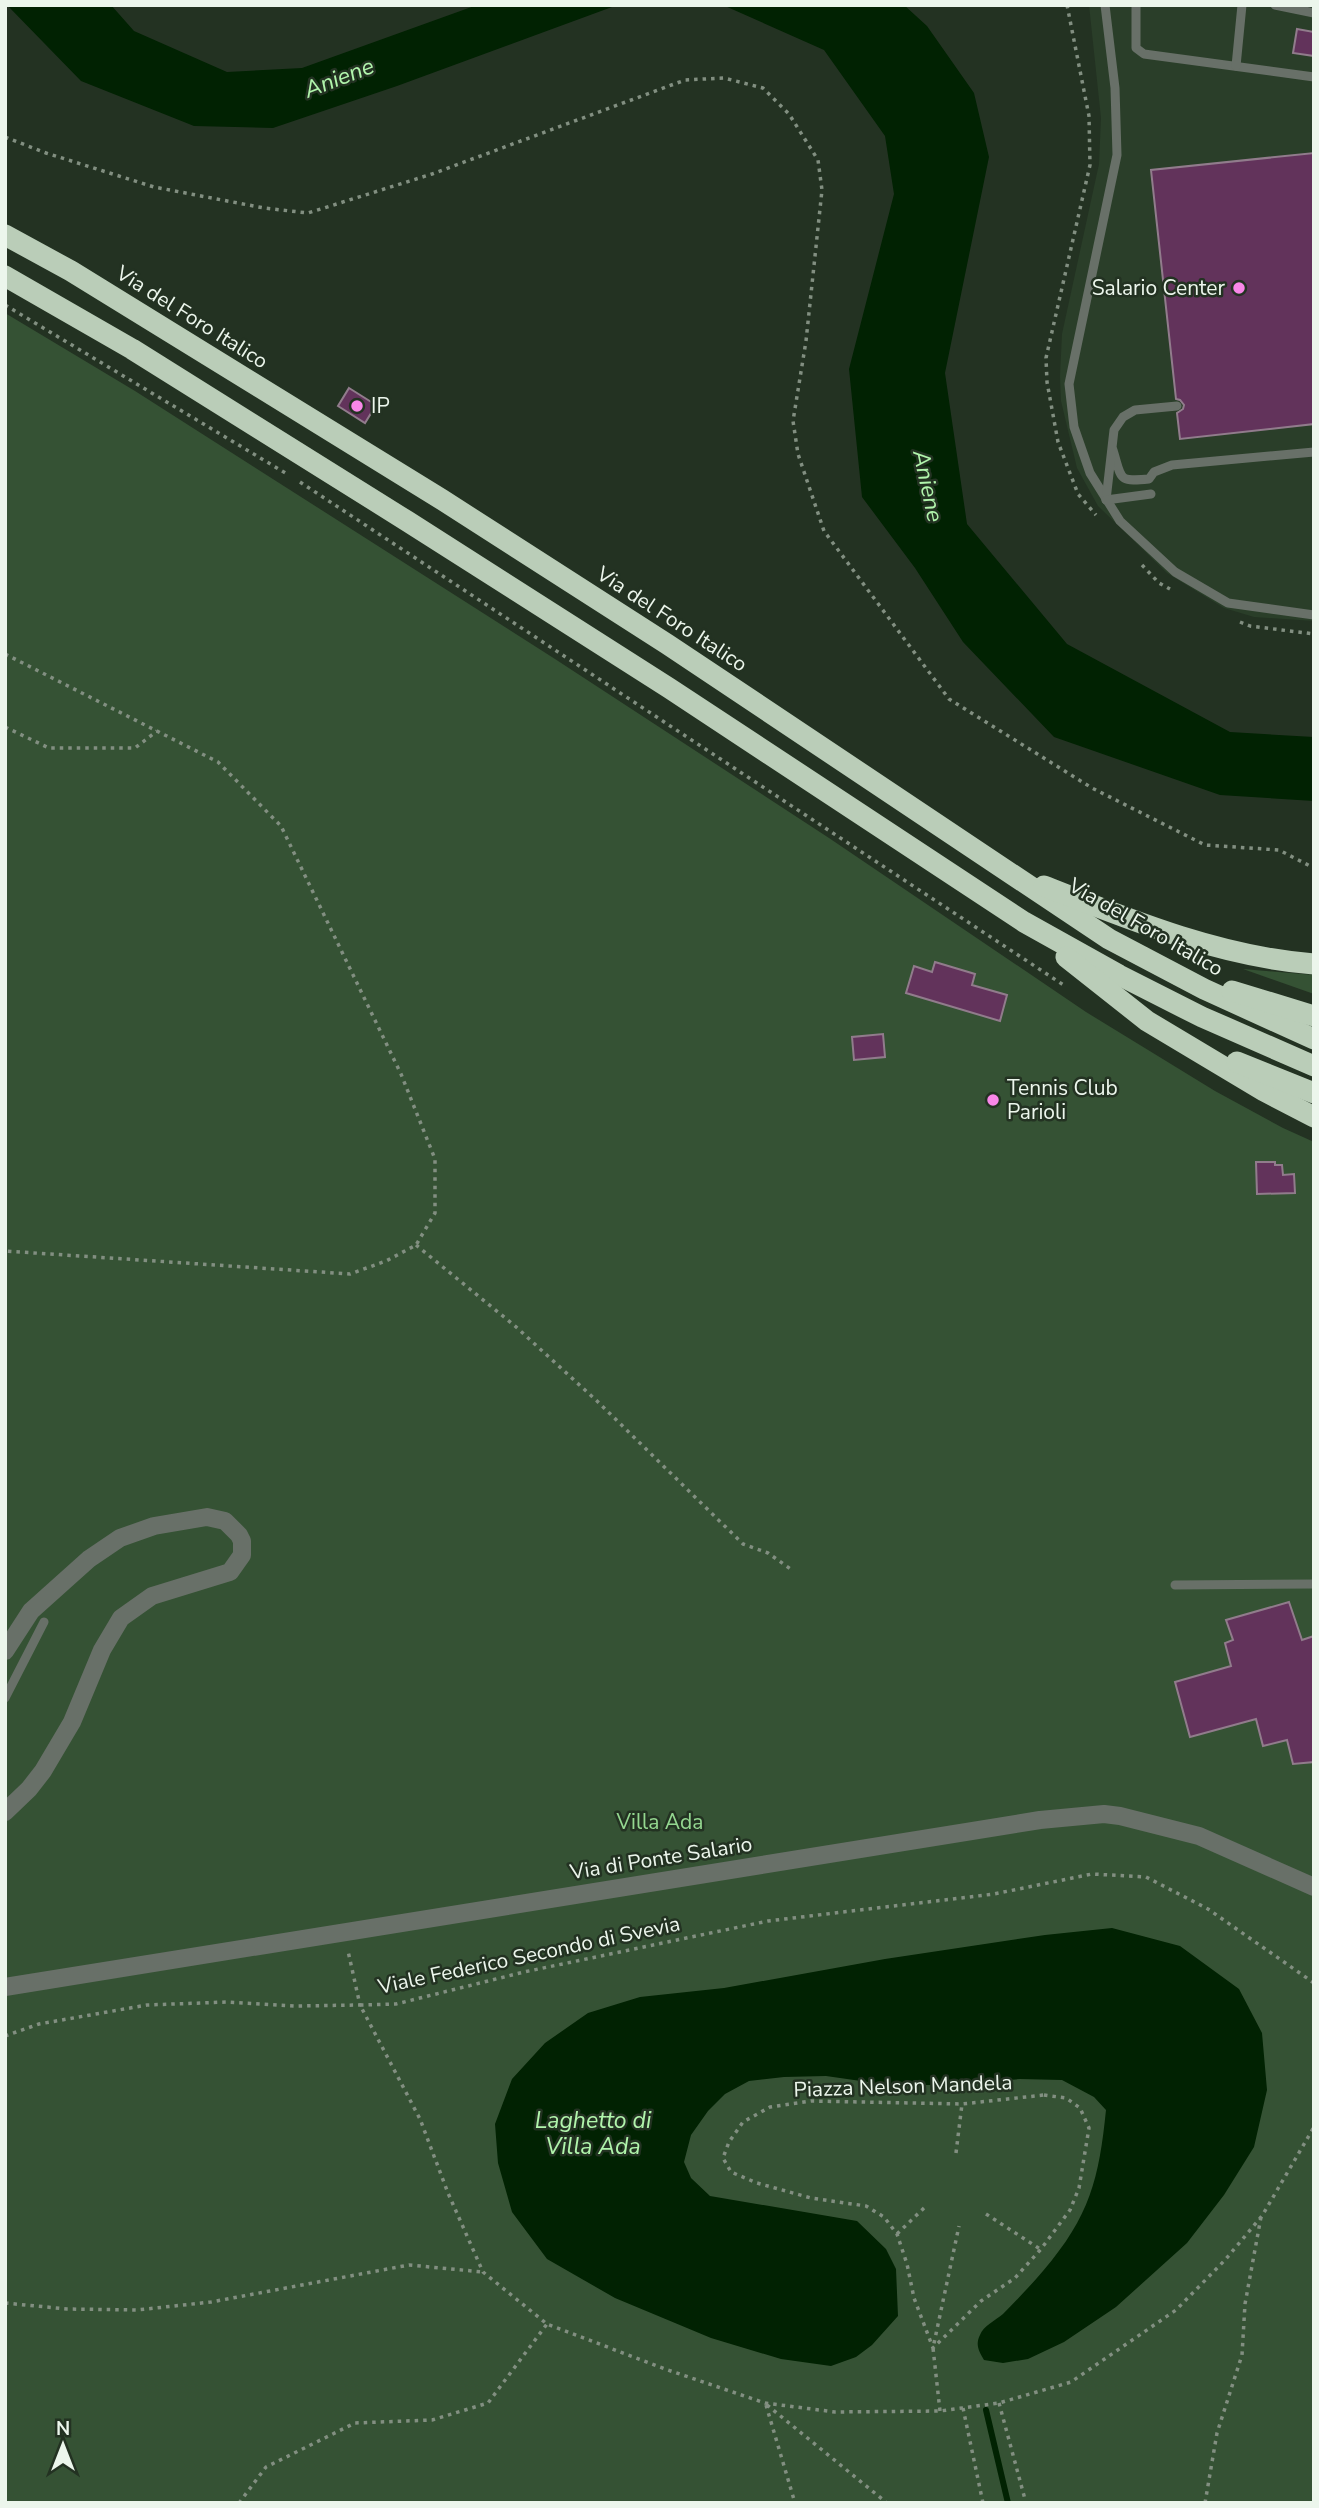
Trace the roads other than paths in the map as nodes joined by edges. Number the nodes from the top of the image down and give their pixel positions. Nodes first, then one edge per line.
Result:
1 (1105, 5) edge
2 (1136, 5) edge
3 (1242, 5) edge
4 (1275, 5) edge
5 (1314, 13) edge
6 (1236, 66) junction
7 (1314, 77) edge
8 (5, 235) edge
9 (5, 276) edge
10 (1177, 406) dead end
11 (1113, 450) junction
12 (1314, 452) edge
13 (1152, 494) dead end
14 (1105, 500) junction
15 (1314, 615) edge
16 (1004, 871) junction
17 (1024, 922) junction
18 (1314, 964) edge
19 (1162, 968) junction
20 (1314, 1016) edge
21 (1173, 1036) junction
22 (1314, 1039) edge
23 (1314, 1066) edge
24 (1314, 1093) edge
25 (1314, 1117) edge
26 (1314, 1584) edge
27 (1175, 1585) dead end
28 (44, 1622) dead end
29 (5, 1651) edge
30 (5, 1698) edge
31 (5, 1812) edge
32 (1314, 1887) edge
33 (5, 1987) edge

1 - 14 lane
2 - 6 lane
3 - 6 lane
4 - 5 lane
6 - 7 lane
8 - 16 highway, Via del Foro Italico
9 - 17 highway
10 - 11 lane
11 - 12 lane
11 - 14 lane
13 - 14 lane
14 - 15 lane
16 - 18 highway
16 - 19 highway, Via del Foro Italico
17 - 21 highway
17 - 23 highway
19 - 20 highway
19 - 22 highway, Via del Foro Italico
21 - 24 highway
21 - 25 highway
26 - 27 lane
28 - 30 lane
29 - 31 street
32 - 33 street, Via di Ponte Salario

